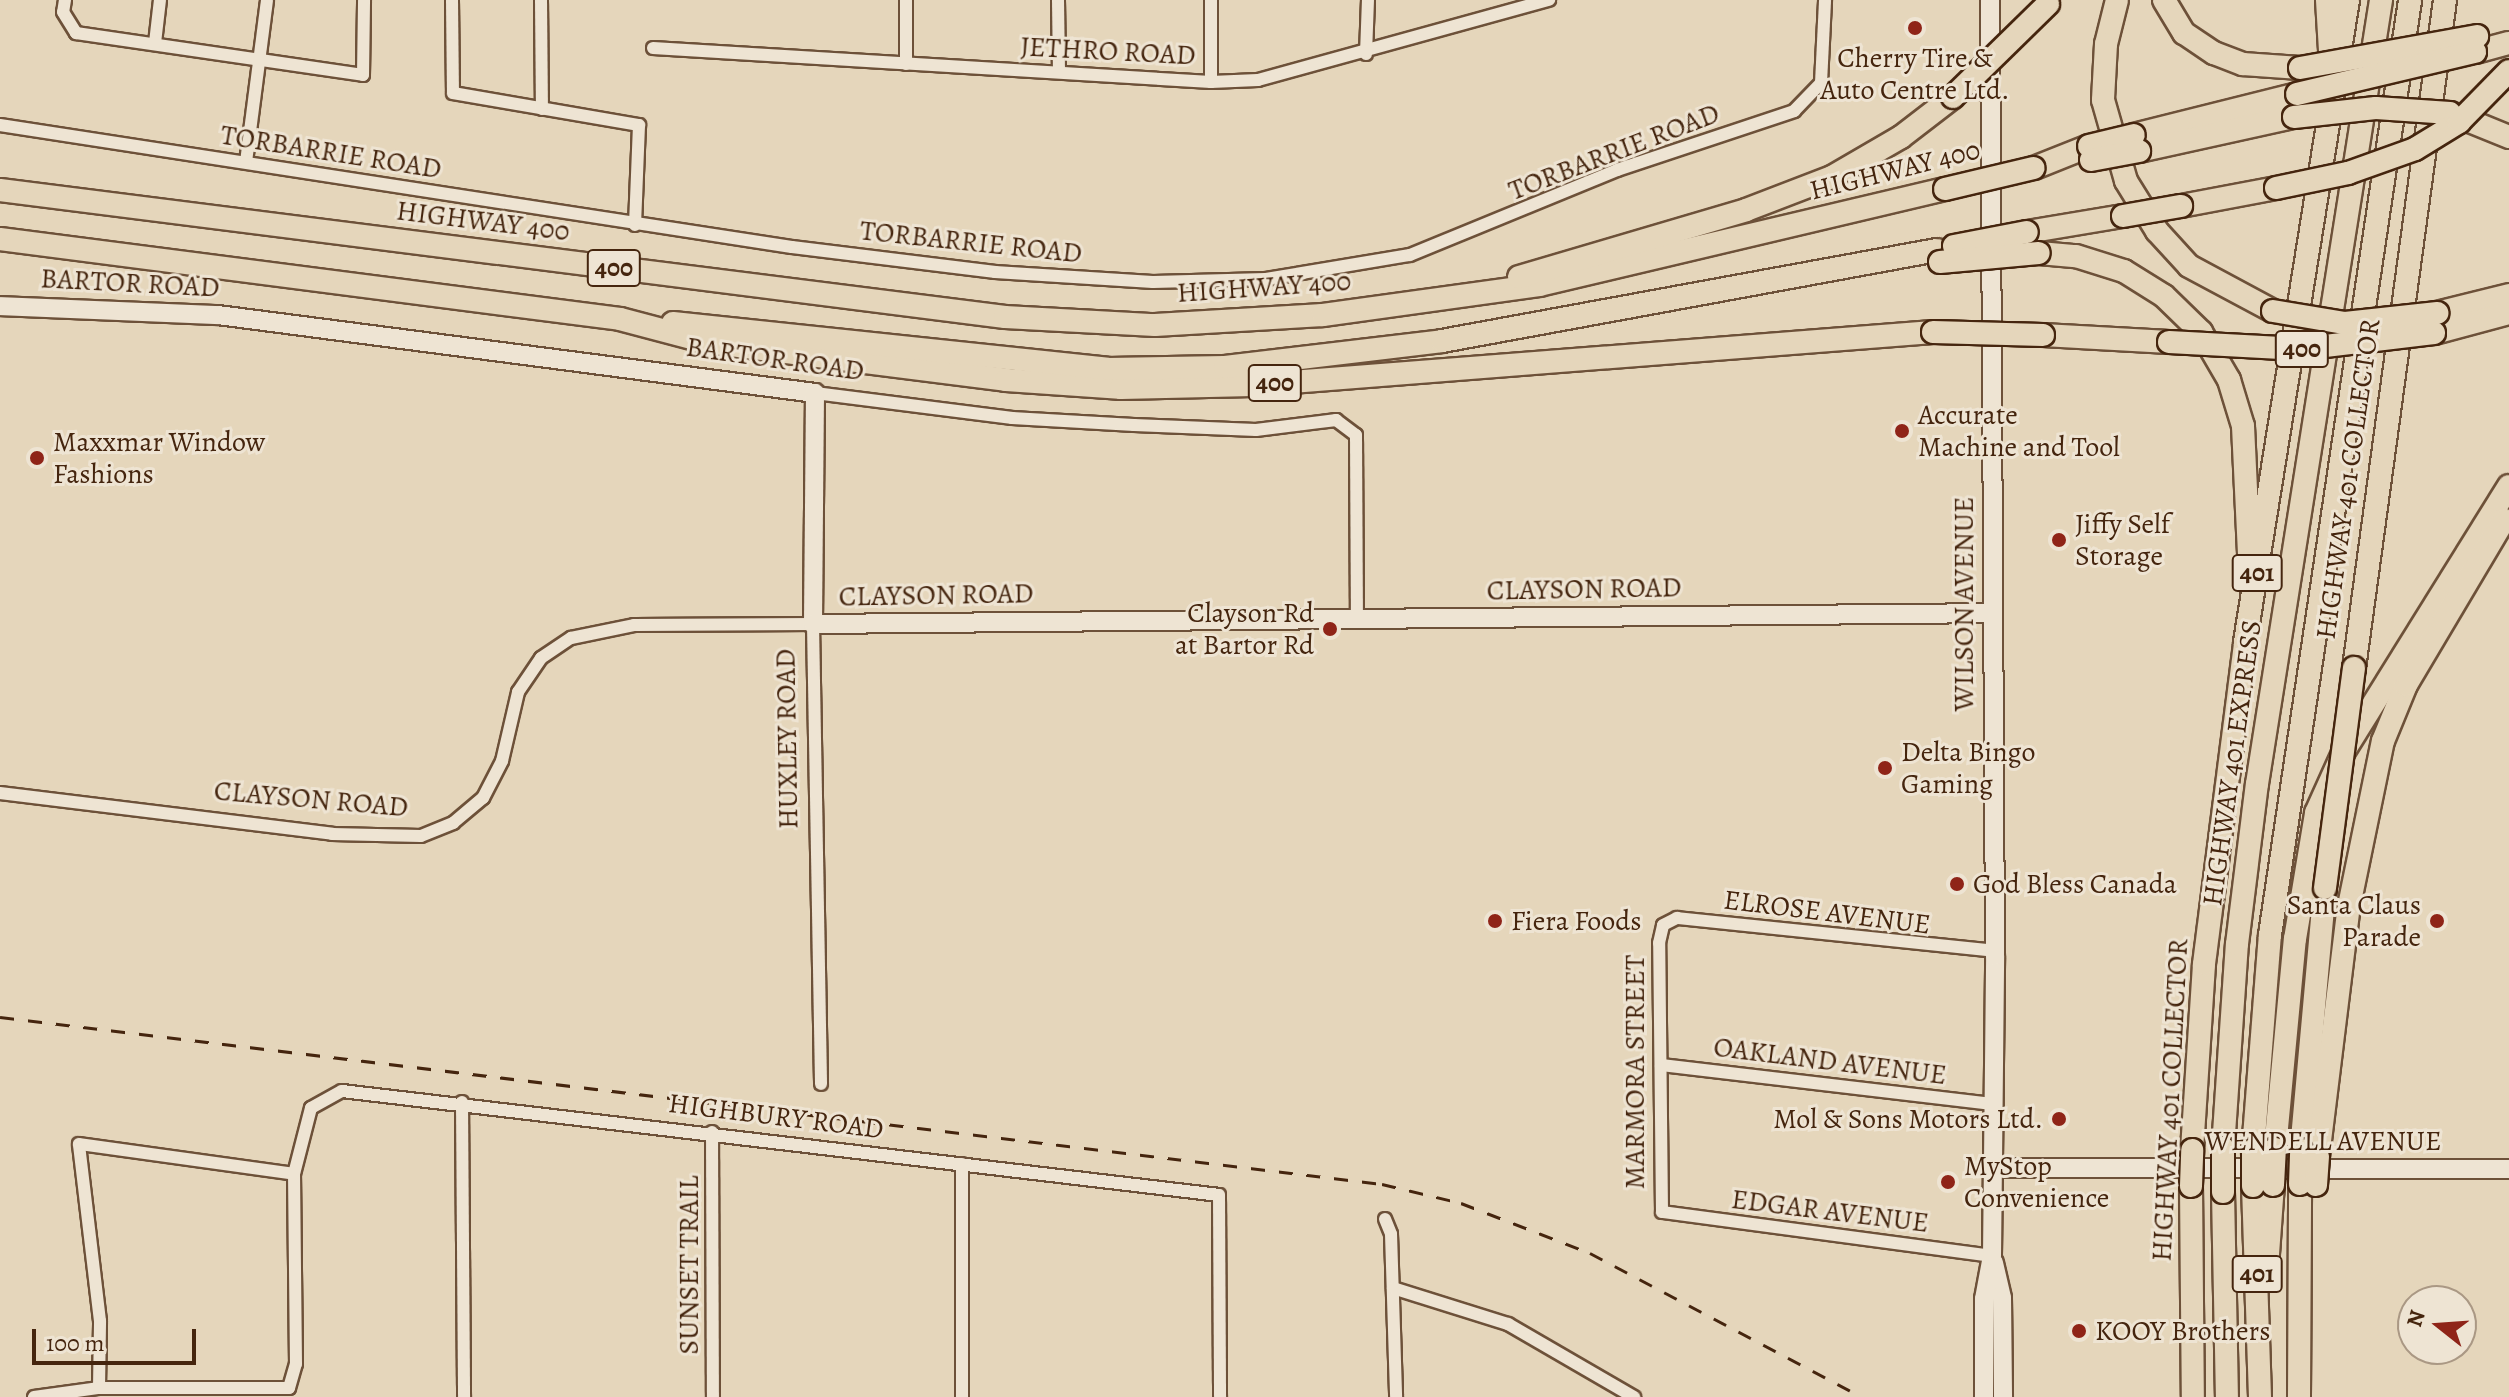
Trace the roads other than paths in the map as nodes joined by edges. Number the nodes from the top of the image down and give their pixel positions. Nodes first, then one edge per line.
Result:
1 (65, 0) edge
2 (160, 0) edge
3 (267, 0) edge
4 (364, 0) edge
5 (452, 0) edge
6 (541, 0) edge
7 (906, 0) edge
8 (1058, 0) edge
9 (1211, 0) edge
10 (1368, 0) edge
11 (1549, 0) edge
12 (1825, 0) edge
13 (1990, 0) edge
14 (2117, 0) edge
15 (2164, 0) edge
16 (2327, 0) edge
17 (2348, 0) edge
18 (2381, 0) edge
19 (2410, 0) edge
20 (2445, 0) edge
21 (2050, 2) edge
22 (1519, 4) edge
23 (2509, 33) edge
24 (155, 43) junction
25 (2509, 43) edge
26 (2476, 44) junction
27 (653, 48) dead end
28 (1366, 54) junction
29 (261, 57) junction
30 (906, 64) junction
31 (2509, 71) edge
32 (1059, 72) junction
33 (1211, 82) junction
34 (542, 109) junction
35 (0, 125) edge
36 (2328, 130) junction
37 (2509, 137) edge
38 (2136, 143) junction
39 (246, 162) junction
40 (0, 190) edge
41 (635, 225) junction
42 (0, 239) edge
43 (1938, 256) junction
44 (2509, 295) edge
45 (1460, 296) junction
46 (0, 306) edge
47 (2509, 313) edge
48 (620, 319) junction
49 (2436, 323) junction
50 (815, 393) junction
51 (2509, 486) edge
52 (2505, 520) edge
53 (1992, 613) junction
54 (1357, 619) junction
55 (813, 624) junction
56 (2245, 642) junction
57 (0, 793) edge
58 (1660, 932) joint
59 (1995, 951) junction
60 (1661, 1065) junction
61 (821, 1084) dead end
62 (462, 1102) junction
63 (1993, 1104) junction
64 (712, 1132) junction
65 (2264, 1149) junction
66 (2310, 1154) junction
67 (962, 1164) junction
68 (1993, 1168) junction
69 (2509, 1169) edge
70 (294, 1174) junction
71 (1662, 1212) joint
72 (1385, 1219) dead end
73 (1992, 1256) junction
74 (1393, 1288) junction
75 (99, 1388) junction
76 (34, 1397) edge
77 (464, 1397) edge
78 (713, 1397) edge
79 (962, 1397) edge
80 (1220, 1397) edge
81 (1396, 1397) edge
82 (1634, 1397) edge
83 (1984, 1397) edge
84 (2003, 1397) edge
85 (2193, 1397) edge
86 (2227, 1397) edge
87 (2260, 1397) edge
88 (2301, 1397) edge

1 - 24 street
2 - 24 street
3 - 29 street
4 - 29 street
5 - 34 street
6 - 34 street
7 - 30 street
8 - 32 street
9 - 33 street
10 - 28 street
11 - 22 street, JETHRO ROAD
12 - 41 street, TORBARRIE ROAD
13 - 53 street, WILSON AVENUE
14 - 49 highway, bridge
15 - 26 highway, bridge
16 - 36 highway
17 - 36 highway, HIGHWAY 401 COLLECTOR / 401
18 - 86 highway, HIGHWAY 401 EXPRESS / 401, bridge
19 - 65 highway, 401
20 - 66 highway, HIGHWAY 401 COLLECTOR, bridge
21 - 45 highway, bridge
22 - 28 street, JETHRO ROAD
23 - 26 highway
24 - 29 street
25 - 26 highway
26 - 38 highway, bridge
27 - 30 street, JETHRO ROAD
28 - 33 street, JETHRO ROAD
29 - 39 street
30 - 32 street, JETHRO ROAD
31 - 43 highway, bridge
32 - 33 street, JETHRO ROAD
34 - 41 street
35 - 39 street, TORBARRIE ROAD
36 - 56 highway, HIGHWAY 401 COLLECTOR / 401
37 - 38 highway, bridge
38 - 45 highway, HIGHWAY 400 / 400, bridge
39 - 41 street, TORBARRIE ROAD
40 - 45 highway, HIGHWAY 400 / 400
42 - 48 highway, 400
43 - 48 highway
43 - 56 highway, bridge
44 - 49 highway
46 - 50 street, BARTOR ROAD
47 - 49 highway, 400
48 - 49 highway, 400, bridge
50 - 54 street, BARTOR ROAD
50 - 55 street, HUXLEY ROAD
51 - 65 highway
52 - 66 highway
53 - 54 street, CLAYSON ROAD
53 - 59 street, WILSON AVENUE
54 - 55 street, CLAYSON ROAD
55 - 57 street, CLAYSON ROAD
55 - 61 street, HUXLEY ROAD
56 - 85 highway, HIGHWAY 401 COLLECTOR / 401, bridge
58 - 59 street, ELROSE AVENUE
58 - 60 street, MARMORA STREET
59 - 63 street, WILSON AVENUE
60 - 63 street, OAKLAND AVENUE
60 - 71 street, MARMORA STREET
62 - 64 street, HIGHBURY ROAD
62 - 70 street, HIGHBURY ROAD
62 - 77 street
63 - 68 street, WILSON AVENUE
64 - 67 street, HIGHBURY ROAD
64 - 78 street, SUNSET TRAIL
65 - 87 highway, bridge
66 - 88 highway, bridge
67 - 79 street
67 - 80 street, HIGHBURY ROAD
68 - 69 street, WENDELL AVENUE
68 - 73 street, WILSON AVENUE
70 - 75 street
70 - 75 street
71 - 73 street, EDGAR AVENUE
72 - 74 street
73 - 83 street, WILSON AVENUE
73 - 84 street, WILSON AVENUE
74 - 81 street
74 - 82 street
75 - 76 street

